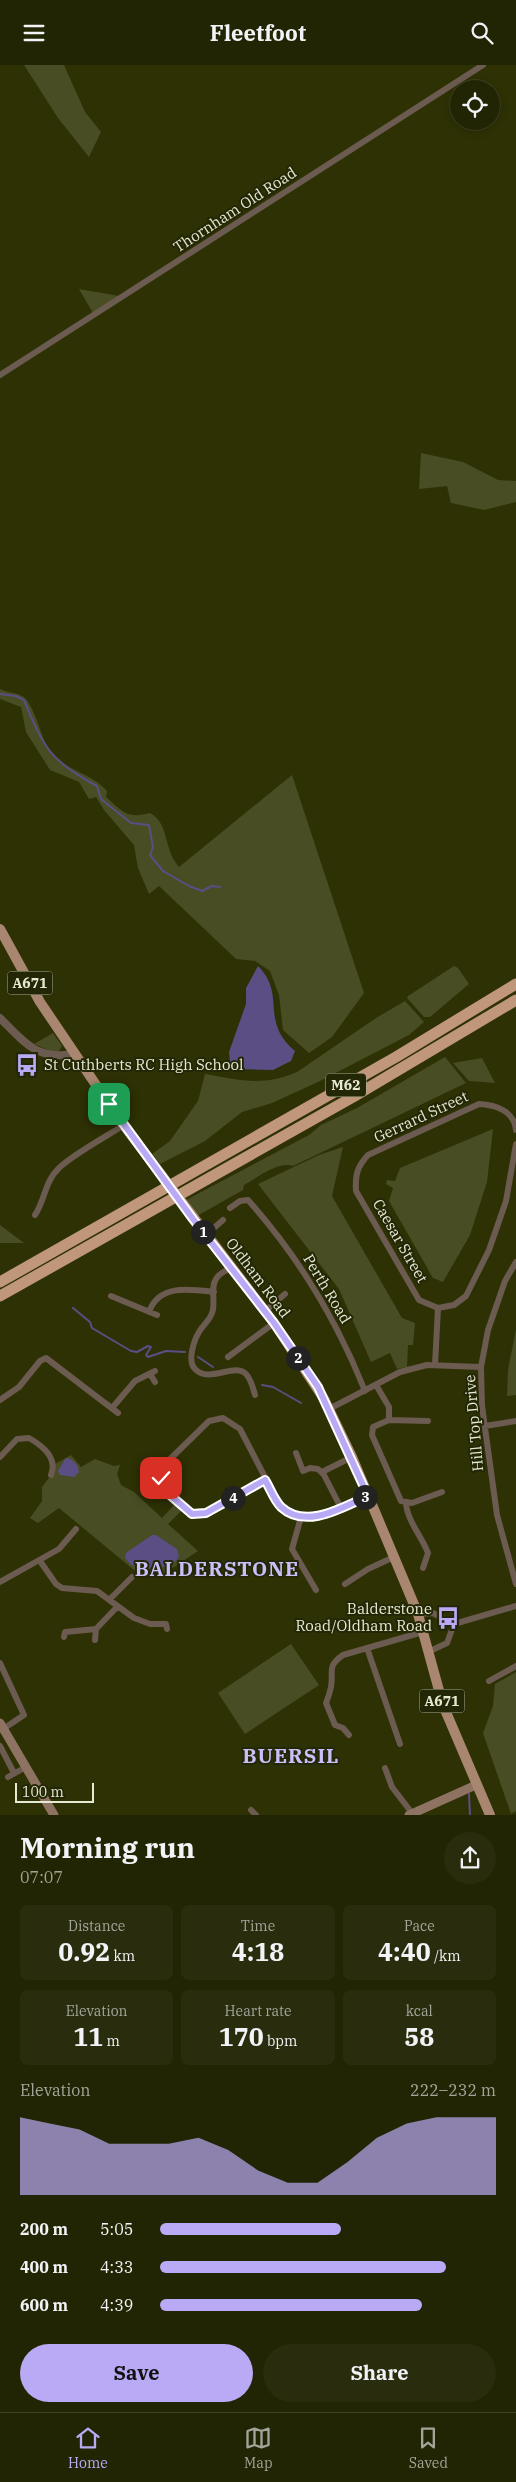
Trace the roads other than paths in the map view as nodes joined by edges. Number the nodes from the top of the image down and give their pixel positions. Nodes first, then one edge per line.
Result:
1 (483, 65) edge
2 (0, 375) edge
3 (0, 929) edge
4 (516, 985) edge
5 (516, 1000) edge
6 (0, 1018) edge
7 (74, 1054) junction
8 (124, 1125) junction
9 (516, 1130) edge
10 (516, 1144) edge
11 (515, 1161) edge
12 (355, 1175) joint
13 (230, 1208) dead end
14 (35, 1215) dead end
15 (223, 1220) dead end
16 (206, 1235) junction
17 (516, 1262) edge
18 (231, 1267) junction
19 (0, 1282) edge
20 (214, 1292) junction
21 (285, 1294) dead end
22 (0, 1296) edge
23 (115, 1296) dead end
24 (438, 1308) junction
25 (265, 1311) junction
26 (149, 1312) junction
27 (157, 1315) dead end
28 (274, 1323) junction
29 (228, 1357) dead end
30 (435, 1365) junction
31 (481, 1367) junction
32 (155, 1382) dead end
33 (376, 1385) junction
34 (365, 1391) junction
35 (255, 1395) dead end
36 (0, 1400) edge
37 (112, 1408) junction
38 (329, 1409) junction
39 (118, 1413) dead end
40 (389, 1420) junction
41 (428, 1421) dead end
42 (516, 1421) edge
43 (485, 1426) junction
44 (296, 1453) dead end
45 (0, 1457) edge
46 (352, 1457) junction
47 (322, 1472) junction
48 (51, 1476) dead end
49 (265, 1480) junction
50 (442, 1492) dead end
51 (368, 1496) junction
52 (406, 1502) junction
53 (341, 1508) junction
54 (301, 1517) junction
55 (76, 1529) dead end
56 (394, 1557) junction
57 (40, 1561) junction
58 (422, 1567) dead end
59 (132, 1577) dead end
60 (0, 1582) edge
61 (345, 1584) dead end
62 (516, 1585) edge
63 (316, 1590) dead end
64 (110, 1599) junction
65 (516, 1606) edge
66 (116, 1607) junction
67 (418, 1614) junction
68 (454, 1624) junction
69 (96, 1629) junction
70 (167, 1629) dead end
71 (423, 1632) junction
72 (64, 1633) dead end
73 (95, 1640) dead end
74 (367, 1648) junction
75 (430, 1651) junction
76 (0, 1663) edge
77 (516, 1666) edge
78 (489, 1681) dead end
79 (2, 1726) edge
80 (349, 1735) dead end
81 (400, 1744) dead end
82 (0, 1746) edge
83 (26, 1767) junction
84 (385, 1768) dead end
85 (14, 1773) junction
86 (8, 1777) dead end
87 (476, 1785) junction
88 (411, 1814) edge
89 (54, 1815) edge
90 (490, 1815) edge

1 - 2 street, Thornham Old Road
3 - 7 main road, Oldham Road / A671
4 - 19 highway, M62
5 - 22 highway, M62
6 - 7 street
7 - 8 main road, Oldham Road / A671
8 - 14 street
8 - 16 main road, Oldham Road / A671
9 - 12 street, Gerrard Street
10 - 11 street
11 - 24 street
12 - 24 street, Caesar Street
13 - 34 street, Perth Road
15 - 16 street
16 - 18 main road, Oldham Road / A671
17 - 31 street, Hill Top Drive
18 - 20 street
18 - 25 main road, Oldham Road / A671
20 - 26 street
20 - 35 street
21 - 25 street
23 - 26 street
24 - 30 street
25 - 28 main road, Oldham Road / A671
26 - 27 street
28 - 29 street
28 - 38 main road, Oldham Road / A671
30 - 31 street
30 - 33 street
31 - 43 street, Hill Top Drive
32 - 37 street
33 - 34 street
33 - 40 street
34 - 38 street
36 - 37 street
37 - 39 street
38 - 46 main road, Oldham Road / A671
40 - 41 street
40 - 52 street
42 - 43 street
43 - 62 street, Hill Top Drive
44 - 47 street
45 - 48 street
46 - 47 street
46 - 51 main road, Oldham Road / A671
47 - 53 street
49 - 49 street
49 - 54 street
50 - 52 street
51 - 53 street
51 - 56 main road, Oldham Road / A671
52 - 58 street
53 - 54 street
54 - 63 street
55 - 57 street
56 - 61 street
56 - 67 main road, Oldham Road / A671
57 - 60 street
57 - 64 street
59 - 64 street
64 - 66 street
65 - 68 street
66 - 69 street
66 - 70 street
67 - 68 street
67 - 71 main road, Oldham Road / A671
68 - 75 street
69 - 72 street
69 - 73 street
71 - 74 street
71 - 75 main road, Oldham Road / A671
74 - 80 street
74 - 81 street
75 - 87 main road, Oldham Road / A671
76 - 79 street
77 - 78 street
79 - 83 main road
82 - 85 street
83 - 85 street
83 - 89 main road
84 - 88 street
85 - 86 street
87 - 88 main road
87 - 90 main road, Oldham Road / A671

